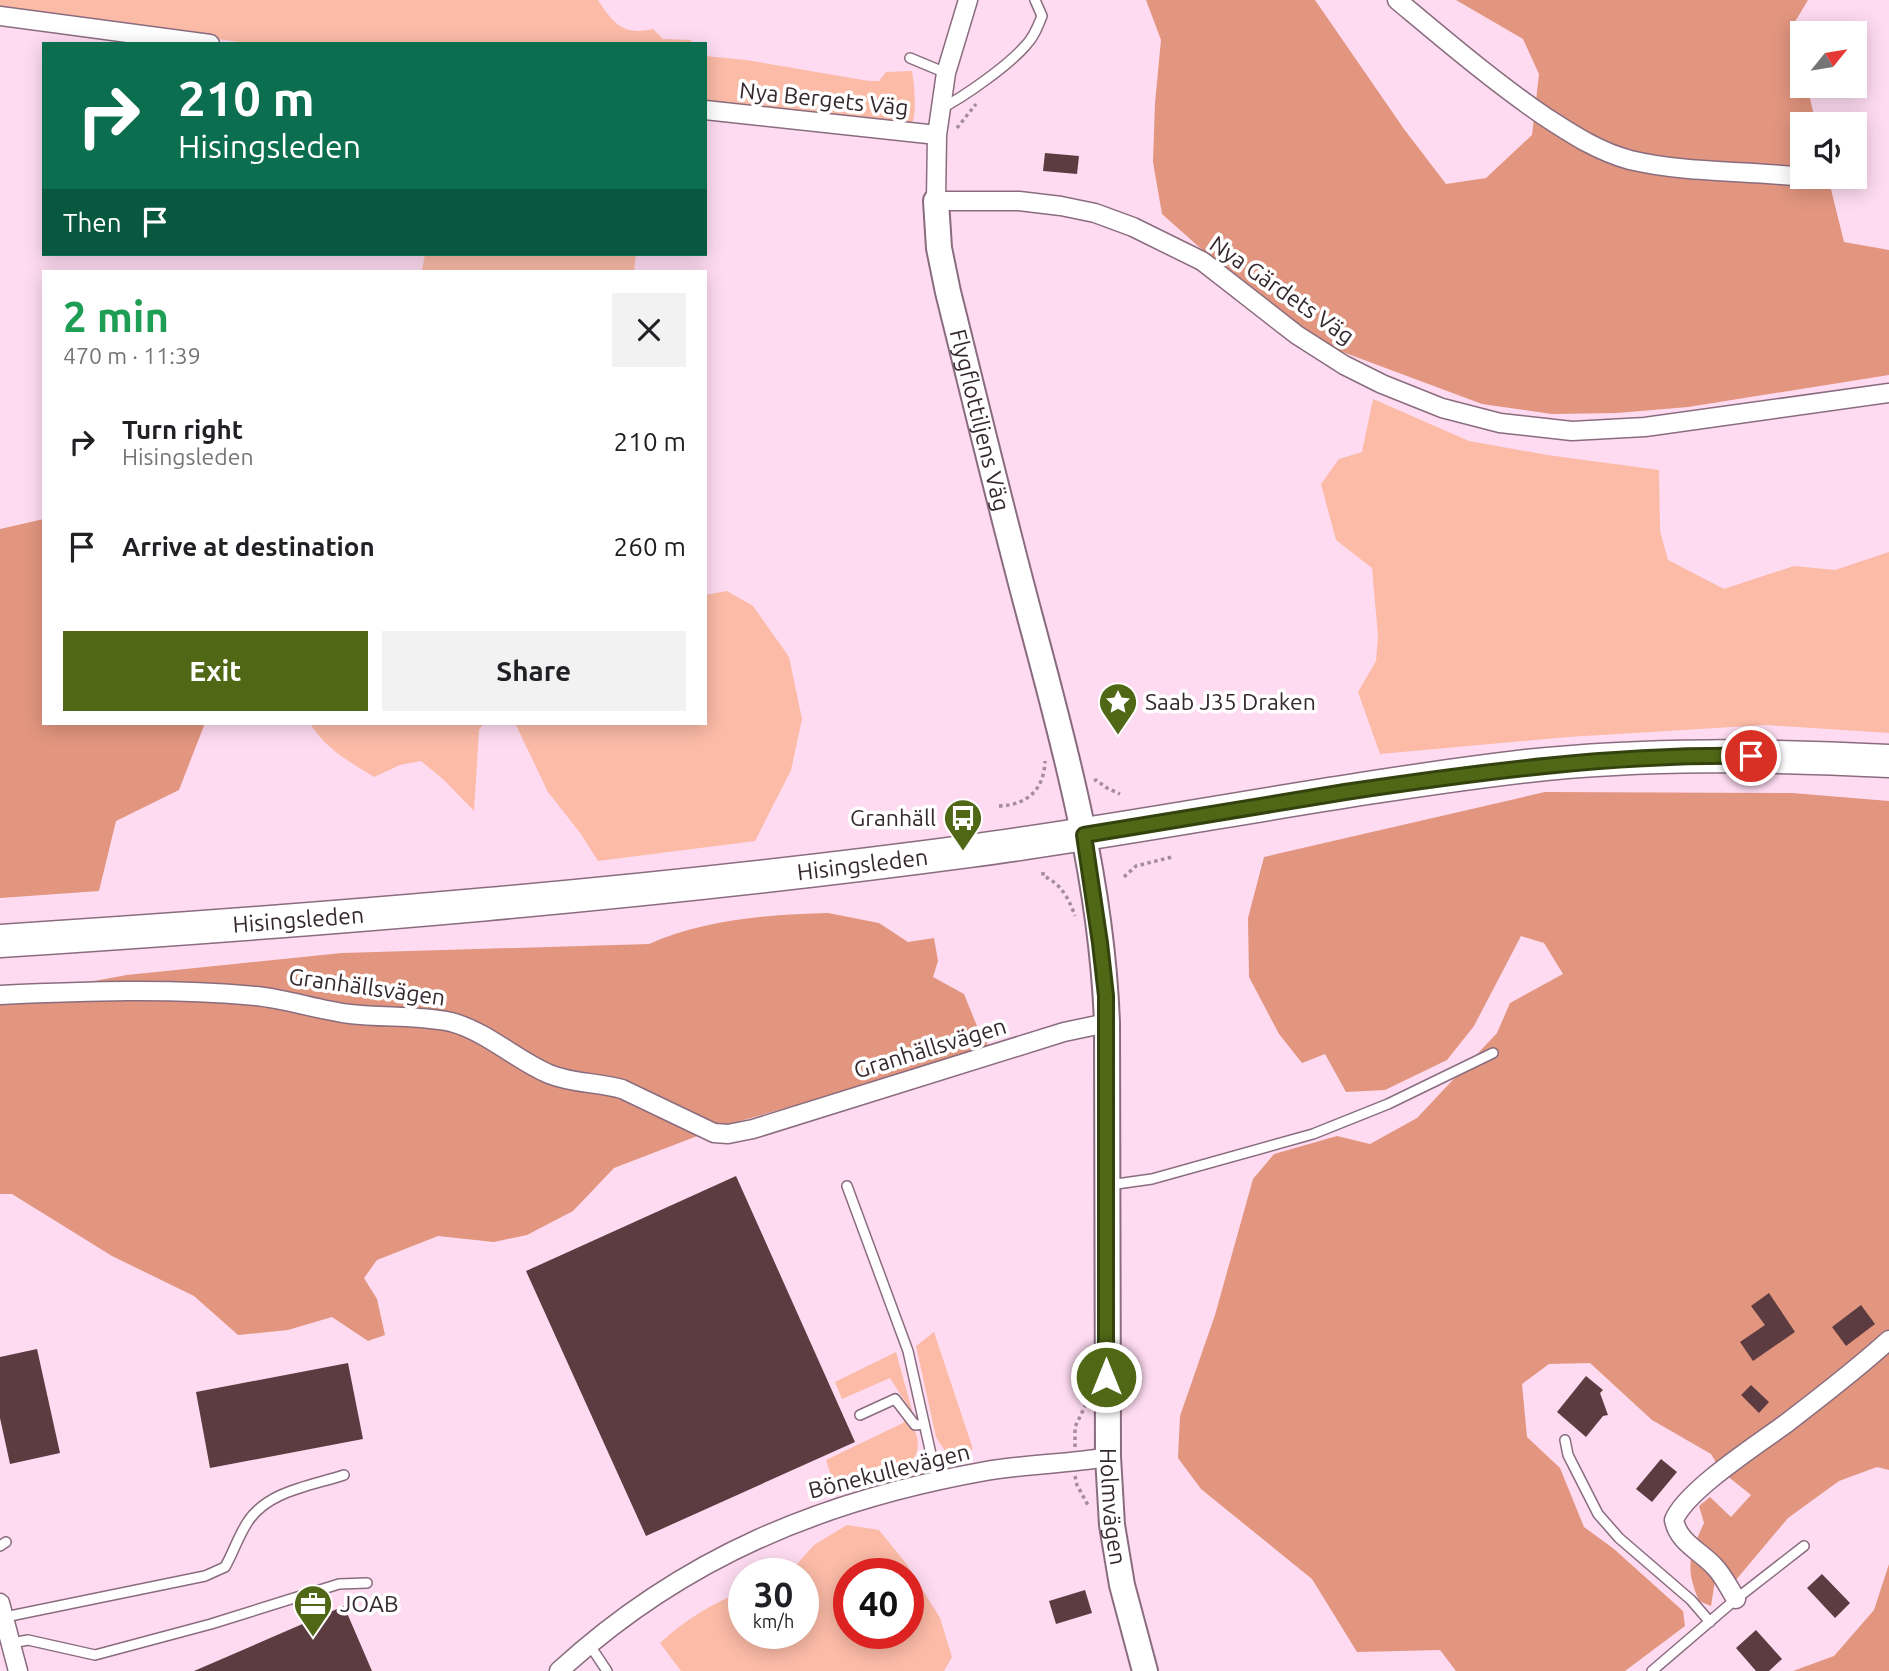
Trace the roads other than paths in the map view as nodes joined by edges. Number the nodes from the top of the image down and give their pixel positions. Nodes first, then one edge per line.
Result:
1 (968, 0) edge
2 (1035, 0) edge
3 (1397, 0) edge
4 (0, 16) edge
5 (195, 42) edge
6 (910, 58) dead end
7 (946, 73) junction
8 (940, 109) junction
9 (707, 110) edge
10 (937, 139) junction
11 (1790, 175) edge
12 (936, 201) junction
13 (1889, 393) edge
14 (1889, 761) edge
15 (1084, 835) junction
16 (0, 941) edge
17 (0, 995) edge
18 (1107, 1023) junction
19 (1493, 1053) dead end
20 (847, 1186) dead end
21 (1106, 1186) junction
22 (1889, 1340) edge
23 (860, 1415) dead end
24 (924, 1424) junction
25 (1565, 1440) dead end
26 (1108, 1457) junction
27 (344, 1475) dead end
28 (937, 1481) junction
29 (1804, 1546) dead end
30 (367, 1583) dead end
31 (1736, 1599) junction
32 (3, 1610) edge
33 (1710, 1622) junction
34 (12, 1643) junction
35 (589, 1644) junction
36 (18, 1671) edge
37 (559, 1671) edge
38 (607, 1671) edge
39 (1145, 1671) edge
40 (1652, 1671) edge

1 - 7 street, Flygflottiljens Väg
2 - 8 lane
3 - 11 street
4 - 5 street
6 - 7 lane
7 - 8 street, Flygflottiljens Väg
8 - 10 street, Flygflottiljens Väg
9 - 10 street, Nya Bergets Väg
10 - 12 street, Flygflottiljens Väg
12 - 13 street, Nya Gärdets Väg
12 - 15 street, Flygflottiljens Väg
14 - 15 highway, Hisingsleden
15 - 16 highway, Hisingsleden
15 - 18 street, Holmvägen
17 - 18 street, Granhällsvägen
18 - 21 street, Holmvägen
19 - 21 lane
20 - 24 lane
21 - 26 street, Holmvägen
22 - 31 street
23 - 24 lane
24 - 28 lane
25 - 33 lane
26 - 28 street, Bönekullevägen
26 - 39 street, Holmvägen
27 - 32 lane
28 - 35 street, Bönekullevägen
29 - 31 lane
30 - 34 lane
31 - 33 lane
32 - 34 street
33 - 40 lane
34 - 36 street
35 - 37 street, Bönekullevägen
35 - 38 lane

